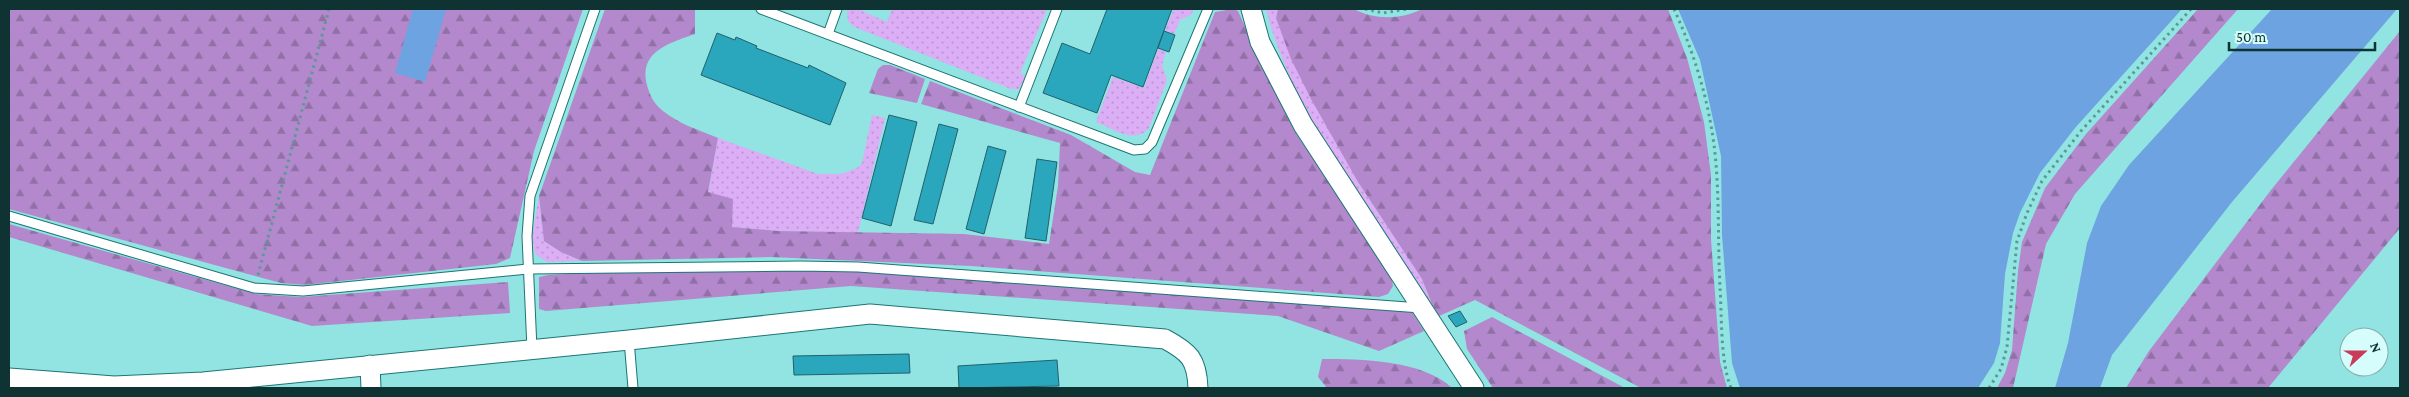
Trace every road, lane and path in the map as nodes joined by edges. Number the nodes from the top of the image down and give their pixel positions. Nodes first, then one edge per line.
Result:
1 (329, 9) edge
2 (595, 9) edge
3 (761, 9) edge
4 (837, 9) edge
5 (1057, 9) edge
6 (1208, 9) edge
7 (1251, 9) edge
8 (1365, 9) edge
9 (1408, 9) edge
10 (1674, 9) edge
11 (2191, 9) edge
12 (828, 34) junction
13 (1019, 107) junction
14 (9, 216) edge
15 (528, 269) junction
16 (254, 288) junction
17 (1422, 308) junction
18 (629, 340) junction
19 (532, 349) junction
20 (370, 365) junction
21 (9, 378) edge
22 (371, 388) edge
23 (633, 388) edge
24 (1198, 388) edge
25 (1474, 388) edge
26 (1731, 388) edge
27 (1989, 388) edge

1 - 16 path
2 - 15 lane
3 - 12 lane
4 - 12 lane
5 - 13 lane
6 - 13 lane
7 - 17 street
8 - 9 path
10 - 26 path
11 - 27 path
12 - 13 lane
14 - 16 lane
15 - 16 lane
15 - 17 lane
15 - 19 lane
17 - 25 street
18 - 19 street
18 - 23 lane
18 - 24 street
19 - 20 street
20 - 21 street
20 - 22 street

